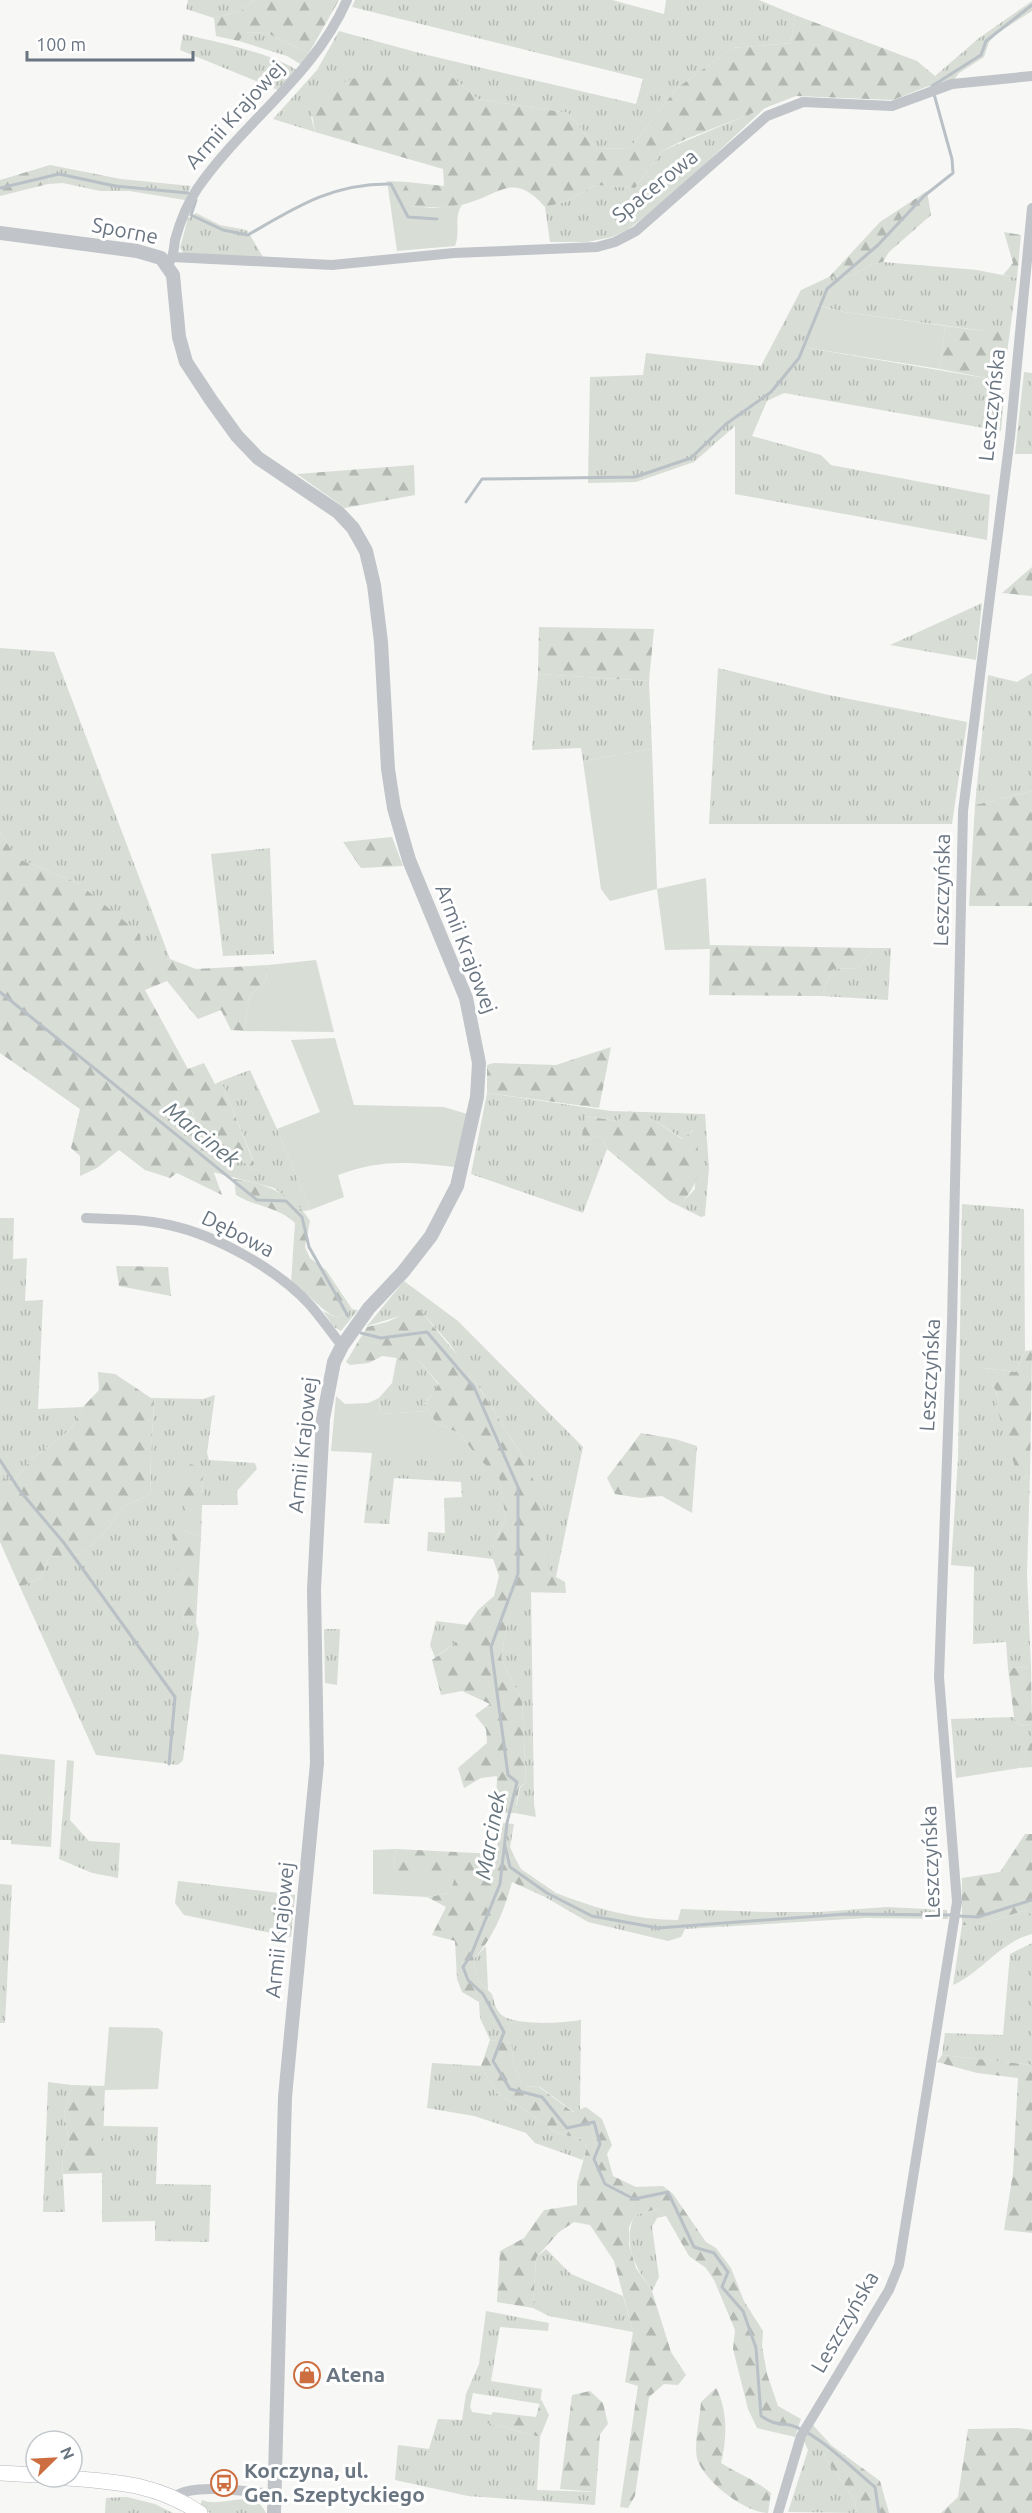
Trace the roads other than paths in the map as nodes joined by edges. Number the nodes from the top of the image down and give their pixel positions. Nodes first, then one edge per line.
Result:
1 (347, 0) edge
2 (1032, 76) edge
3 (1032, 208) edge
4 (0, 233) edge
5 (170, 261) junction
6 (211, 400) joint
7 (86, 1218) dead end
8 (342, 1346) junction
9 (0, 2473) edge
10 (24, 2474) edge
11 (84, 2480) edge
12 (274, 2494) junction
13 (174, 2497) junction
14 (200, 2513) edge
15 (274, 2513) edge
16 (778, 2513) edge

1 - 5 street, Armii Krajowej
2 - 5 street, Spacerowa
3 - 16 street, Leszczyńska
4 - 5 street, Sporne
5 - 6 street, Sporne
6 - 8 street, Armii Krajowej
7 - 8 street, Dębowa
8 - 12 street, Armii Krajowej
9 - 10 main road
11 - 13 main road
12 - 13 street
12 - 15 street, Armii Krajowej
13 - 14 main road

